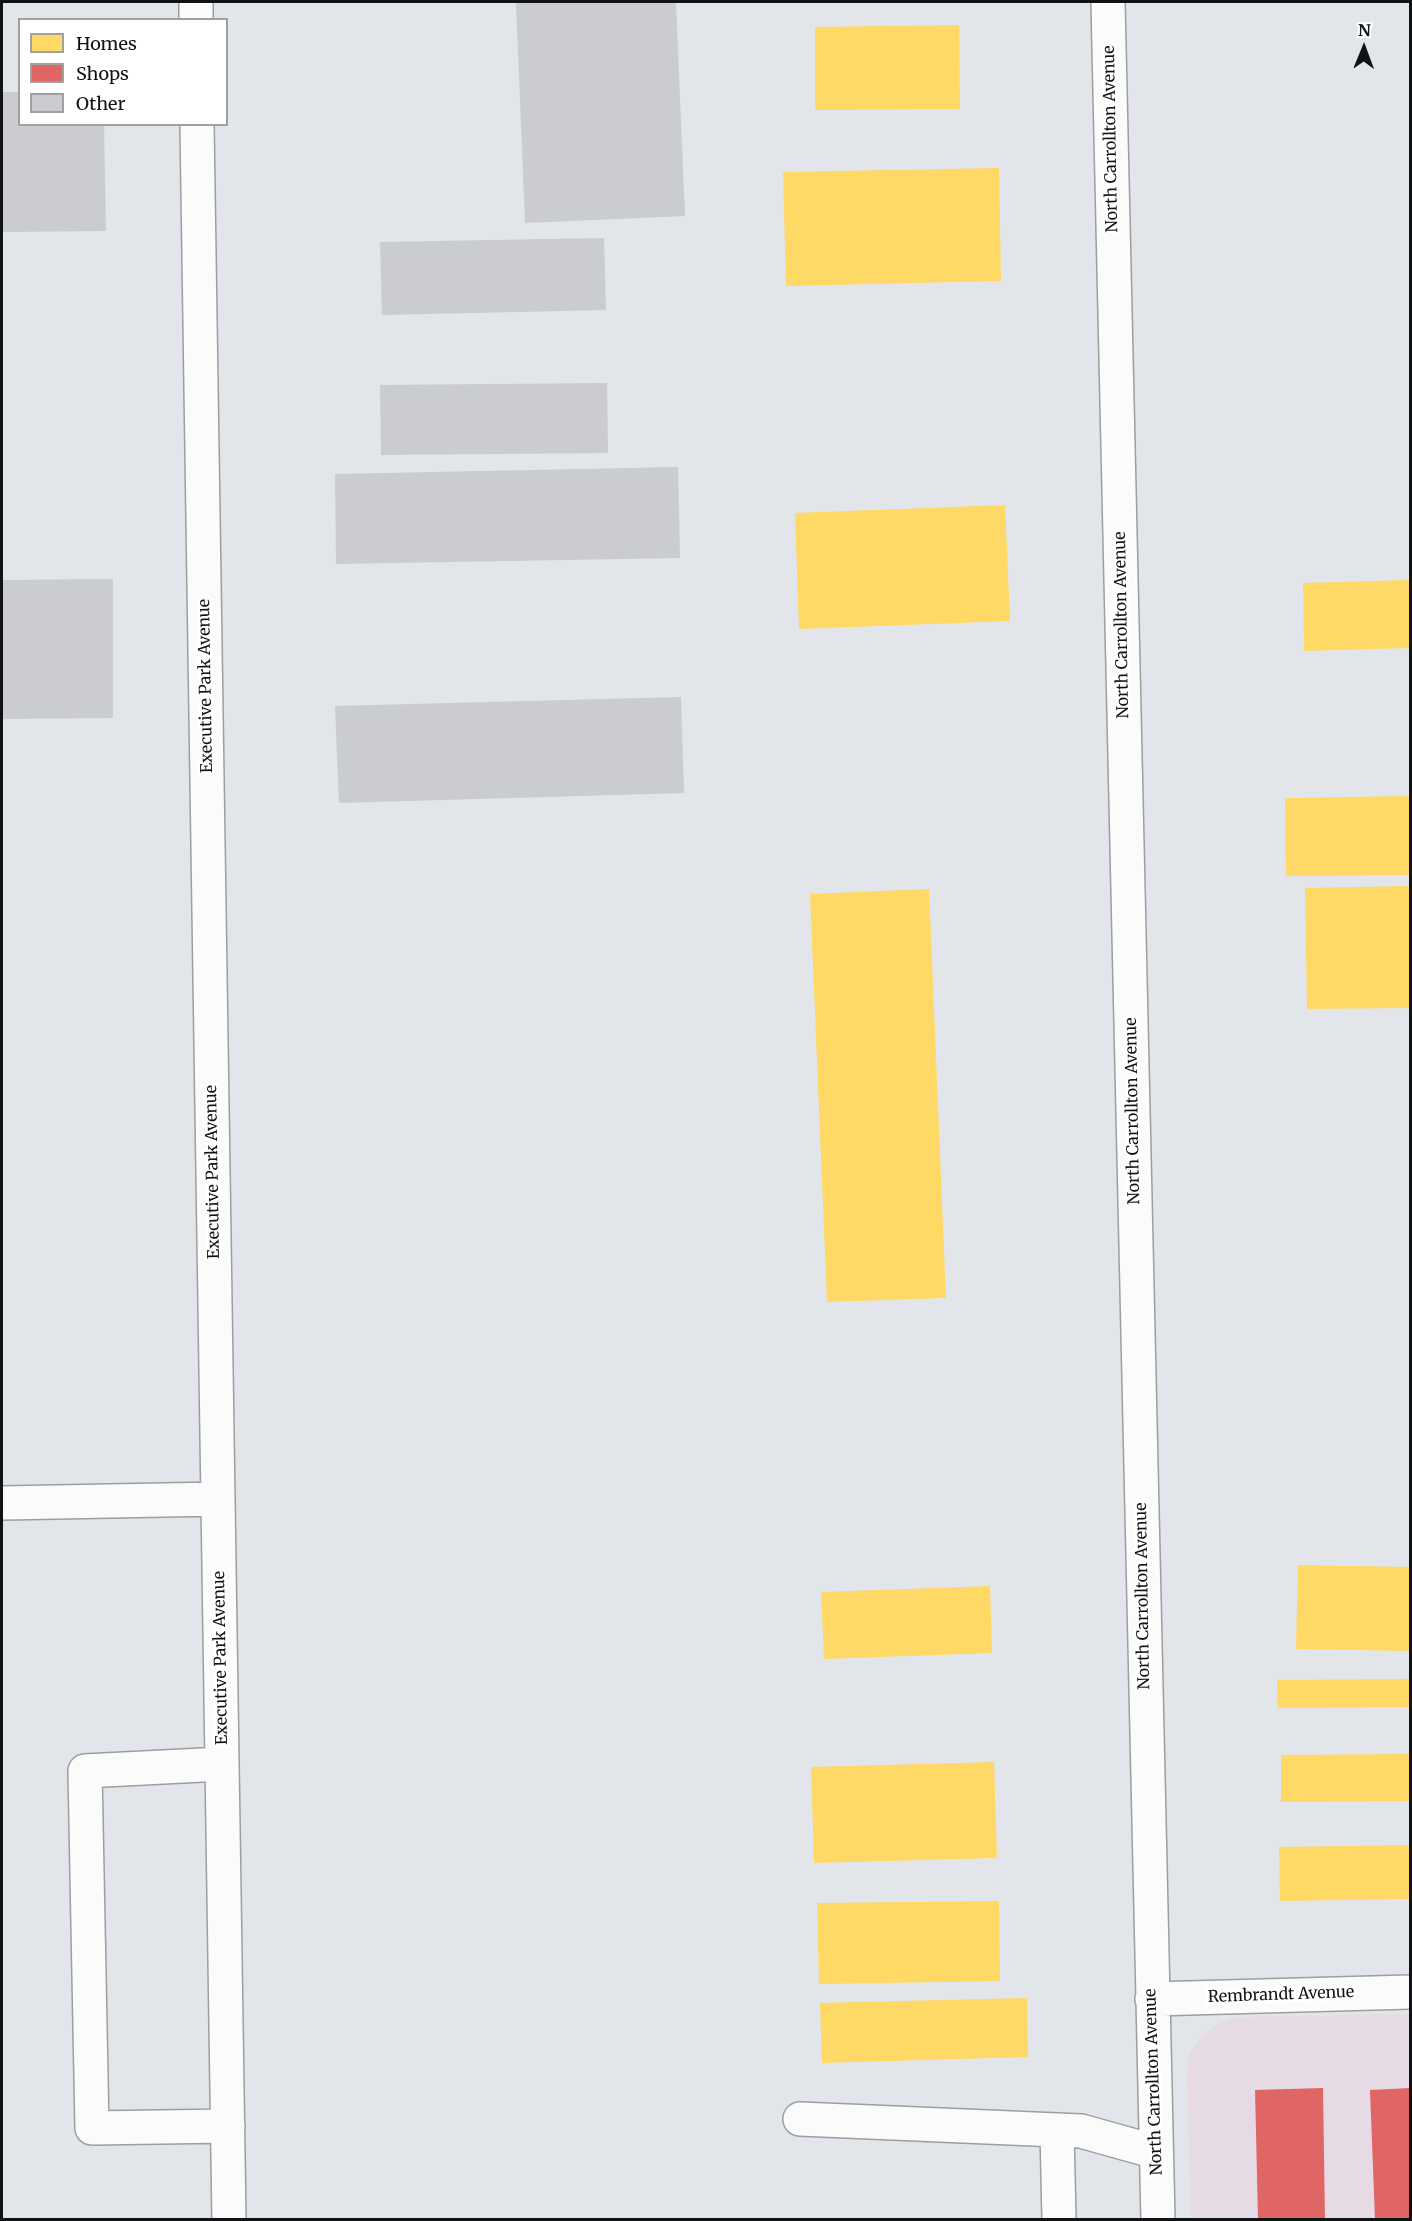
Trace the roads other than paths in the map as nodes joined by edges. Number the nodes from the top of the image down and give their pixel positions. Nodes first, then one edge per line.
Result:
1 (196, 2) edge
2 (1108, 2) edge
3 (196, 18) edge
4 (197, 126) edge
5 (218, 1498) junction
6 (2, 1503) edge
7 (222, 1764) junction
8 (1410, 1992) edge
9 (1152, 1999) junction
10 (800, 2119) dead end
11 (228, 2126) junction
12 (1057, 2130) junction
13 (1156, 2152) junction
14 (229, 2220) edge
15 (1059, 2220) edge
16 (1158, 2220) edge

1 - 3 street
2 - 9 street, North Carrollton Avenue
4 - 5 street, Executive Park Avenue
5 - 6 street
5 - 7 street, Executive Park Avenue
7 - 11 street, Executive Park Avenue
7 - 11 street
8 - 9 street, Rembrandt Avenue
9 - 13 street, North Carrollton Avenue
10 - 12 street
11 - 14 street, Executive Park Avenue
12 - 13 street
12 - 15 street
13 - 16 street, North Carrollton Avenue

